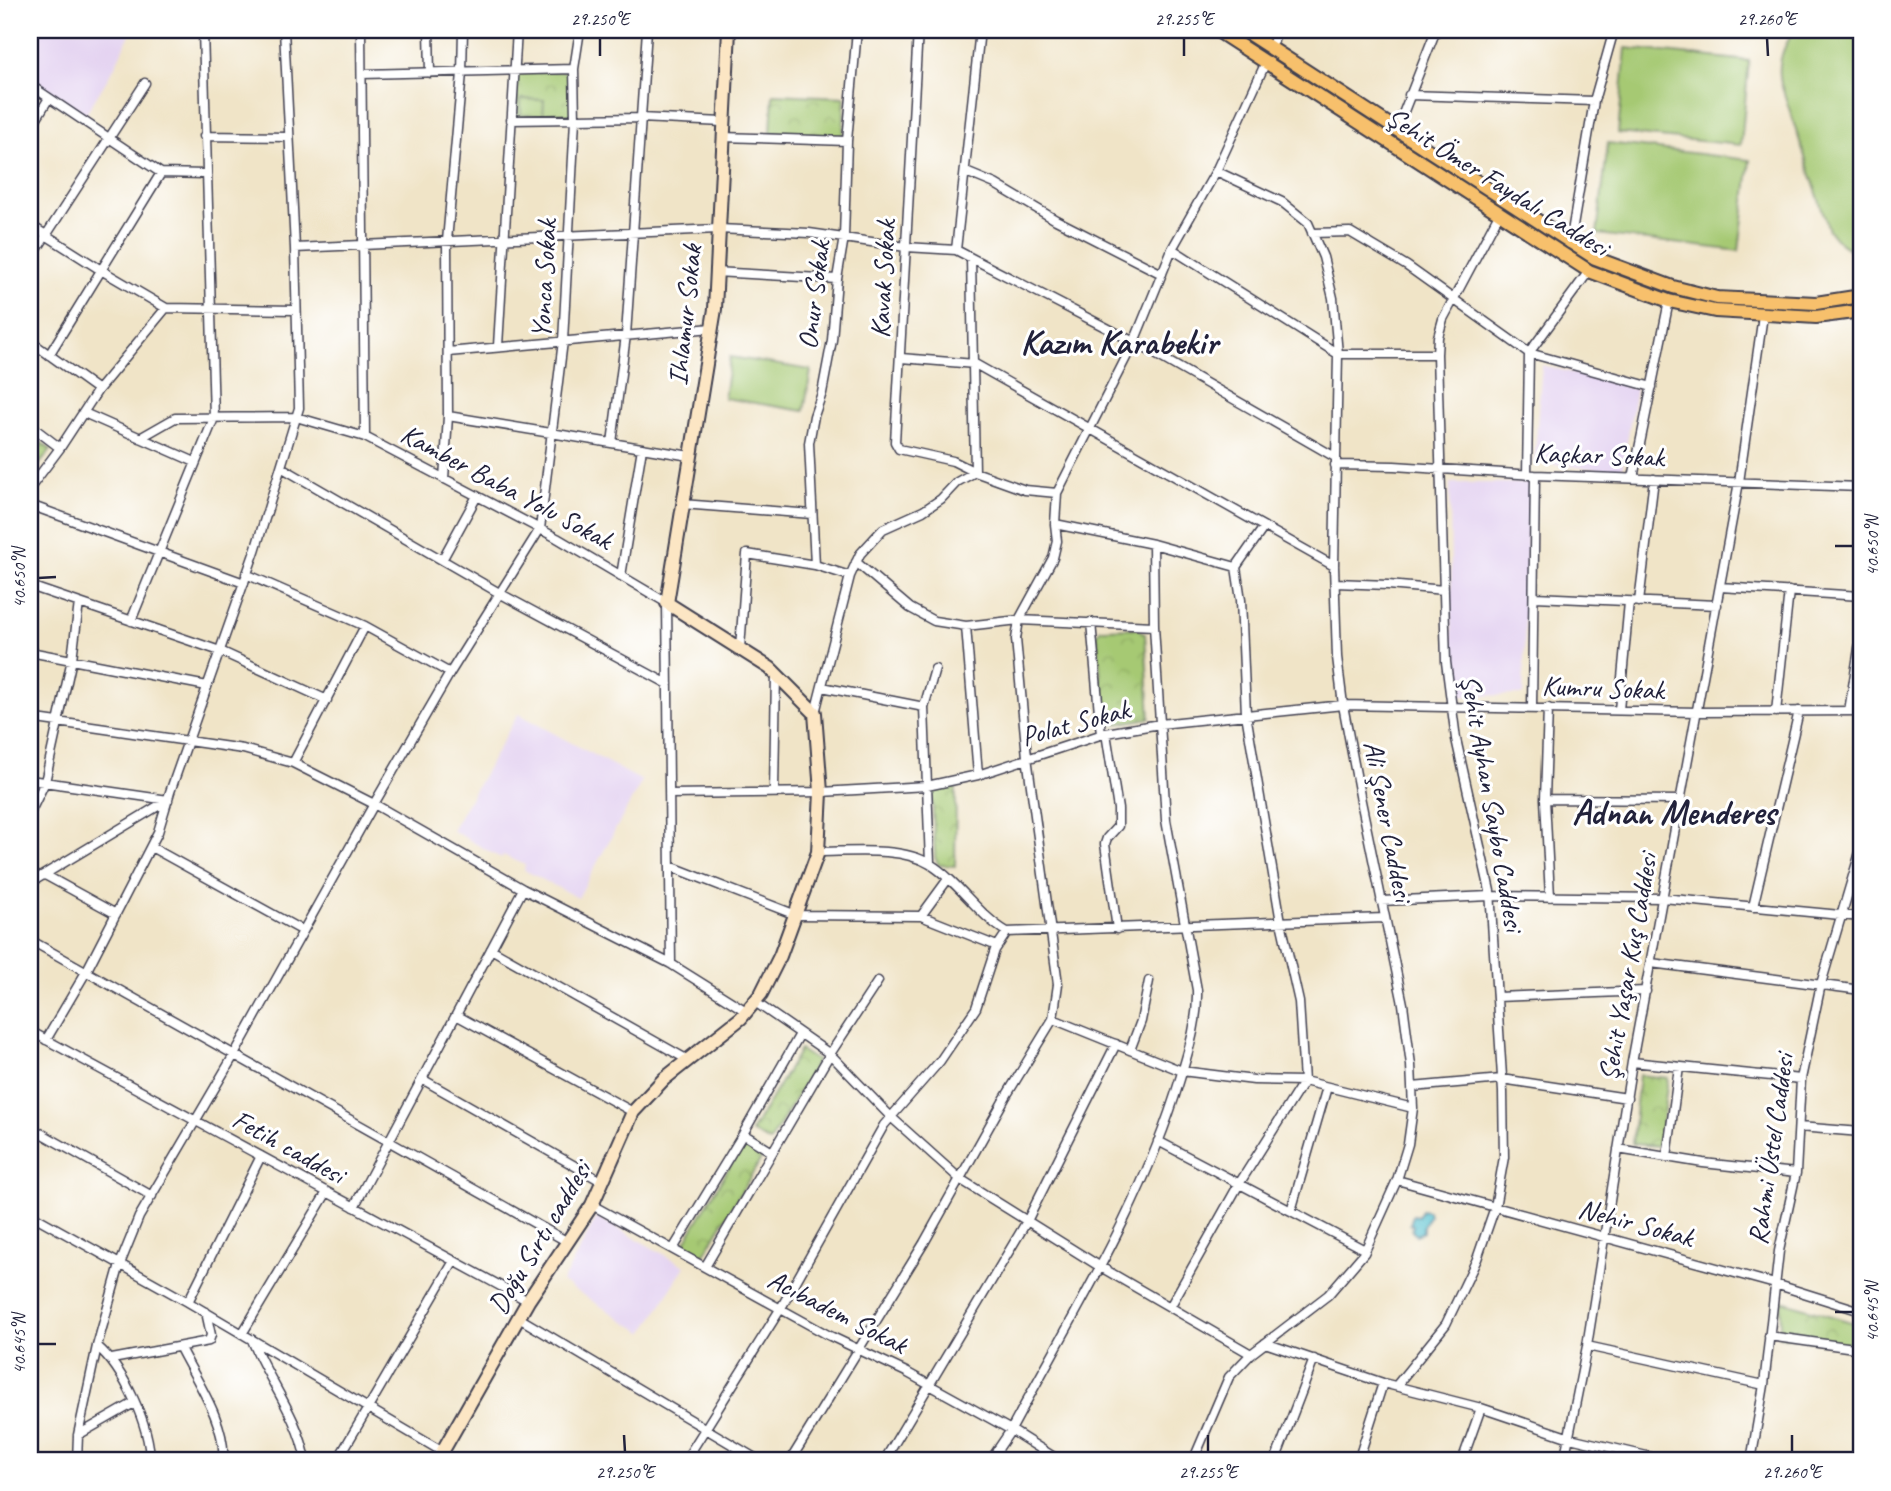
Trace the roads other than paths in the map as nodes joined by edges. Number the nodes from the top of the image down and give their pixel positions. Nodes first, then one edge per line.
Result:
1 (33, 30) edge
2 (203, 30) edge
3 (284, 30) edge
4 (361, 30) edge
5 (429, 30) edge
6 (463, 30) edge
7 (517, 30) edge
8 (580, 30) edge
9 (647, 30) edge
10 (729, 30) edge
11 (857, 30) edge
12 (918, 30) edge
13 (979, 30) edge
14 (1216, 30) edge
15 (1243, 30) edge
16 (1276, 30) edge
17 (1436, 30) edge
18 (1614, 30) edge
19 (30, 36) edge
20 (1272, 49) junction
21 (1266, 62) junction
22 (514, 69) junction
23 (574, 69) junction
24 (430, 73) junction
25 (461, 73) junction
26 (362, 75) junction
27 (145, 83) dead end
28 (30, 85) edge
29 (1409, 95) junction
30 (49, 98) junction
31 (1594, 100) junction
32 (640, 118) junction
33 (512, 120) junction
34 (575, 120) junction
35 (723, 122) junction
36 (30, 129) edge
37 (1397, 129) junction
38 (204, 136) junction
39 (288, 137) junction
40 (722, 137) junction
41 (109, 138) junction
42 (847, 141) junction
43 (1216, 171) junction
44 (966, 172) junction
45 (161, 173) junction
46 (205, 174) junction
47 (1499, 214) junction
48 (30, 225) edge
49 (718, 229) junction
50 (631, 233) junction
51 (1312, 233) junction
52 (45, 235) junction
53 (569, 236) junction
54 (844, 237) junction
55 (504, 238) junction
56 (447, 241) junction
57 (1570, 244) junction
58 (362, 245) junction
59 (906, 247) junction
60 (295, 248) junction
61 (1172, 249) junction
62 (956, 250) junction
63 (971, 258) junction
64 (30, 260) edge
65 (101, 270) junction
66 (1589, 271) junction
67 (715, 272) junction
68 (1162, 274) junction
69 (837, 279) junction
70 (1861, 296) edge
71 (1454, 298) junction
72 (1669, 301) junction
73 (1764, 301) junction
74 (166, 308) junction
75 (211, 309) junction
76 (295, 310) junction
77 (1861, 310) edge
78 (1763, 315) junction
79 (712, 328) junction
80 (625, 335) junction
81 (30, 341) edge
82 (563, 341) junction
83 (1134, 342) junction
84 (498, 346) junction
85 (448, 352) junction
86 (1529, 353) junction
87 (1338, 354) junction
88 (1437, 354) junction
89 (49, 355) junction
90 (901, 358) junction
91 (975, 363) junction
92 (1652, 387) junction
93 (98, 390) junction
94 (84, 413) junction
95 (448, 416) junction
96 (296, 417) junction
97 (214, 418) junction
98 (30, 425) edge
99 (1090, 428) junction
100 (552, 433) junction
101 (140, 438) junction
102 (365, 438) junction
103 (612, 443) junction
104 (60, 448) junction
105 (642, 448) junction
106 (690, 456) junction
107 (1335, 461) junction
108 (195, 462) junction
109 (281, 467) junction
110 (1440, 469) junction
111 (975, 472) junction
112 (1531, 475) junction
113 (1633, 478) junction
114 (444, 479) junction
115 (1654, 479) junction
116 (1739, 482) junction
117 (1861, 487) edge
118 (30, 488) edge
119 (1058, 493) junction
120 (477, 496) junction
121 (682, 504) junction
122 (30, 505) edge
123 (812, 514) junction
124 (1055, 524) junction
125 (1264, 527) junction
126 (540, 529) junction
127 (1153, 544) junction
128 (159, 553) junction
129 (442, 560) junction
130 (856, 562) junction
131 (815, 565) junction
132 (1334, 566) junction
133 (1236, 567) junction
134 (621, 576) junction
135 (850, 576) junction
136 (245, 579) junction
137 (1335, 583) junction
138 (30, 586) edge
139 (1720, 587) junction
140 (1444, 590) junction
141 (1789, 591) junction
142 (501, 594) junction
143 (1861, 596) edge
144 (1535, 597) junction
145 (1634, 602) junction
146 (79, 603) junction
147 (667, 603) junction
148 (1717, 605) junction
149 (1019, 620) junction
150 (131, 621) junction
151 (1091, 622) junction
152 (365, 626) junction
153 (966, 626) junction
154 (1154, 626) junction
155 (1861, 636) edge
156 (740, 648) junction
157 (220, 651) junction
158 (30, 652) edge
159 (72, 659) junction
160 (935, 669) dead end
161 (450, 673) junction
162 (776, 673) junction
163 (668, 684) junction
164 (208, 686) junction
165 (822, 687) junction
166 (327, 700) junction
167 (1343, 705) junction
168 (1452, 706) junction
169 (924, 707) junction
170 (1532, 708) junction
171 (1548, 708) junction
172 (1619, 710) junction
173 (1799, 711) junction
174 (1849, 711) junction
175 (1861, 711) edge
176 (1698, 712) junction
177 (1776, 712) junction
178 (815, 713) junction
179 (1247, 714) junction
180 (30, 718) edge
181 (57, 722) junction
182 (1160, 724) junction
183 (1104, 734) junction
184 (188, 740) junction
185 (1027, 757) junction
186 (293, 763) junction
187 (978, 775) junction
188 (30, 780) edge
189 (45, 782) junction
190 (927, 786) junction
191 (774, 791) junction
192 (821, 792) junction
193 (669, 794) junction
194 (1545, 799) junction
195 (168, 800) junction
196 (1682, 800) junction
197 (373, 804) junction
198 (30, 813) edge
199 (151, 847) junction
200 (1861, 849) edge
201 (818, 852) junction
202 (930, 863) junction
203 (670, 866) junction
204 (45, 875) junction
205 (947, 879) junction
206 (30, 883) edge
207 (523, 889) junction
208 (1490, 896) junction
209 (1550, 897) junction
210 (1663, 898) junction
211 (1381, 901) junction
212 (1753, 906) junction
213 (116, 914) junction
214 (796, 915) junction
215 (1840, 915) junction
216 (921, 916) junction
217 (1861, 917) edge
218 (1384, 918) junction
219 (1281, 922) junction
220 (1184, 926) junction
221 (1117, 929) junction
222 (303, 931) junction
223 (1007, 932) junction
224 (1051, 932) junction
225 (30, 940) edge
226 (997, 946) junction
227 (491, 949) junction
228 (1651, 963) junction
229 (671, 964) junction
230 (86, 972) junction
231 (878, 981) dead end
232 (1149, 981) dead end
233 (1821, 984) junction
234 (1861, 990) edge
235 (1646, 991) junction
236 (1497, 997) junction
237 (750, 1007) junction
238 (456, 1015) junction
239 (1054, 1018) junction
240 (30, 1031) edge
241 (800, 1034) junction
242 (46, 1040) junction
243 (1116, 1044) junction
244 (1130, 1050) junction
245 (830, 1054) junction
246 (234, 1055) junction
247 (688, 1060) junction
248 (1632, 1062) junction
249 (1679, 1067) junction
250 (1182, 1072) junction
251 (422, 1079) junction
252 (1502, 1079) junction
253 (1801, 1079) junction
254 (1304, 1081) junction
255 (1327, 1087) junction
256 (1412, 1087) junction
257 (1627, 1098) junction
258 (1413, 1108) junction
259 (633, 1112) junction
260 (891, 1117) junction
261 (195, 1121) junction
262 (30, 1127) edge
263 (1799, 1127) junction
264 (1861, 1132) edge
265 (743, 1134) junction
266 (1158, 1140) junction
267 (389, 1142) junction
268 (1618, 1149) junction
269 (772, 1152) junction
270 (261, 1156) junction
271 (1667, 1157) junction
272 (1796, 1173) junction
273 (960, 1179) junction
274 (1397, 1180) junction
275 (603, 1182) junction
276 (1240, 1184) junction
277 (327, 1192) junction
278 (152, 1196) junction
279 (592, 1205) junction
280 (1495, 1207) junction
281 (354, 1208) junction
282 (1291, 1211) junction
283 (30, 1214) edge
284 (1027, 1221) junction
285 (1604, 1236) junction
286 (568, 1242) junction
287 (673, 1249) junction
288 (1365, 1250) junction
289 (454, 1262) junction
290 (120, 1264) junction
291 (1100, 1266) junction
292 (705, 1267) junction
293 (1775, 1284) junction
294 (188, 1301) junction
295 (528, 1301) junction
296 (1170, 1307) junction
297 (781, 1308) junction
298 (1861, 1311) edge
299 (206, 1312) junction
300 (519, 1318) junction
301 (242, 1334) junction
302 (1769, 1336) junction
303 (252, 1339) junction
304 (1265, 1343) junction
305 (97, 1346) junction
306 (1587, 1346) junction
307 (180, 1348) junction
308 (858, 1349) junction
309 (1861, 1349) edge
310 (1251, 1354) junction
311 (112, 1359) junction
312 (1314, 1359) junction
313 (1383, 1383) junction
314 (1764, 1385) junction
315 (930, 1386) junction
316 (1396, 1386) junction
317 (134, 1403) junction
318 (369, 1408) junction
319 (1481, 1408) junction
320 (704, 1429) junction
321 (1011, 1430) junction
322 (78, 1435) junction
323 (1570, 1438) junction
324 (1629, 1451) junction
325 (440, 1457) edge
326 (77, 1461) edge
327 (150, 1461) edge
328 (223, 1461) edge
329 (306, 1461) edge
330 (337, 1461) edge
331 (685, 1461) edge
332 (760, 1461) edge
333 (790, 1461) edge
334 (884, 1461) edge
335 (990, 1461) edge
336 (1060, 1461) edge
337 (1193, 1461) edge
338 (1275, 1461) edge
339 (1358, 1461) edge
340 (1462, 1461) edge
341 (1564, 1461) edge
342 (1627, 1461) edge
343 (1668, 1461) edge
344 (1751, 1461) edge

1 - 19 street
2 - 38 street
3 - 39 street
4 - 26 street
5 - 24 street
6 - 25 street
7 - 22 street
8 - 23 street, Yonca Sokak
9 - 32 street
10 - 35 street, Ihlamur Sokak
11 - 42 street, Onur Sokak
12 - 59 street, Kavak Sokak
13 - 44 street
14 - 21 main road, Şehit Ömer Faydalı Caddesi
15 - 20 main road, Şehit Ömer Faydalı Caddesi
16 - 20 street
17 - 29 street
18 - 31 street
20 - 21 main road
20 - 37 main road, Şehit Ömer Faydalı Caddesi
21 - 43 street
21 - 47 main road, Şehit Ömer Faydalı Caddesi
22 - 23 street
22 - 25 street
22 - 33 street
23 - 34 street, Yonca Sokak
24 - 25 street
24 - 26 street
25 - 56 street
26 - 58 street
27 - 41 street
28 - 30 street
29 - 31 street
29 - 37 street
30 - 36 street
30 - 41 street
31 - 57 street
32 - 34 street
32 - 35 street
32 - 50 street
33 - 34 street
33 - 55 street
34 - 53 street, Yonca Sokak
35 - 40 street, Ihlamur Sokak
37 - 57 main road, Şehit Ömer Faydalı Caddesi
38 - 39 street
38 - 46 street
39 - 60 street
40 - 42 street
40 - 49 street, Ihlamur Sokak
41 - 45 street
41 - 52 street
42 - 54 street, Onur Sokak
43 - 51 street, Ali Şener Caddesi
43 - 61 street
44 - 62 street
44 - 68 street
45 - 46 street
45 - 65 street
46 - 75 street
47 - 66 main road, Şehit Ömer Faydalı Caddesi
47 - 71 street, Şehit Ayhan Saybo Caddesi
48 - 52 street
49 - 50 street
49 - 54 street
49 - 67 street, Ihlamur Sokak
50 - 53 street
50 - 80 street
51 - 71 street
51 - 87 street, Ali Şener Caddesi
52 - 64 street
52 - 65 street
53 - 55 street
53 - 82 street, Yonca Sokak
54 - 59 street
54 - 69 street, Onur Sokak
55 - 56 street
55 - 84 street
56 - 58 street
56 - 85 street
57 - 73 main road, Şehit Ömer Faydalı Caddesi
58 - 60 street
58 - 102 street
59 - 62 street
59 - 90 street, Kavak Sokak
60 - 76 street
61 - 68 street
61 - 87 street
62 - 63 street
63 - 83 street
63 - 91 street
65 - 74 street
65 - 89 street
66 - 72 main road, Şehit Ömer Faydalı Caddesi
66 - 86 street
67 - 69 street
67 - 79 street, Ihlamur Sokak
68 - 83 street
69 - 123 street, Onur Sokak
70 - 73 main road, Şehit Ömer Faydalı Caddesi
71 - 86 street
71 - 88 street, Şehit Ayhan Saybo Caddesi
72 - 78 main road, Şehit Ömer Faydalı Caddesi
72 - 92 street
73 - 78 main road
74 - 75 street
74 - 93 street
75 - 76 street
75 - 97 street
76 - 96 street
77 - 78 main road, Şehit Ömer Faydalı Caddesi
78 - 116 street, Şehit Yaşar Kuş Caddesi
79 - 80 street
79 - 106 street, Ihlamur Sokak
80 - 82 street
80 - 103 street
81 - 89 street
82 - 84 street
82 - 100 street, Yonca Sokak
83 - 99 street
83 - 107 street
84 - 85 street
85 - 95 street
86 - 92 street
86 - 112 street
87 - 88 street
87 - 107 street, Ali Şener Caddesi
88 - 110 street, Şehit Ayhan Saybo Caddesi
89 - 93 street
90 - 91 street
90 - 111 street, Kavak Sokak
91 - 99 street
91 - 111 street
92 - 113 street
93 - 94 street
94 - 101 street
94 - 104 street
95 - 100 street
95 - 114 street
96 - 97 street, Kamber Baba Yolu Sokak
96 - 102 street, Kamber Baba Yolu Sokak
96 - 109 street
97 - 101 street, Kamber Baba Yolu Sokak
97 - 108 street
98 - 104 street
99 - 119 street
99 - 125 street
100 - 103 street
100 - 126 street, Yonca Sokak
101 - 108 street
102 - 114 street, Kamber Baba Yolu Sokak
103 - 105 street
104 - 118 street
105 - 106 street
105 - 134 street
106 - 121 street, Ihlamur Sokak
107 - 110 street, Kaçkar Sokak
107 - 132 street, Ali Şener Caddesi
108 - 128 street
109 - 129 street
109 - 136 street
110 - 112 street, Kaçkar Sokak
110 - 140 street, Şehit Ayhan Saybo Caddesi
111 - 119 street
111 - 130 street
112 - 113 street, Kaçkar Sokak
112 - 144 street
113 - 115 street, Kaçkar Sokak
114 - 120 street, Kamber Baba Yolu Sokak
115 - 116 street, Kaçkar Sokak
115 - 145 street
116 - 117 street, Kaçkar Sokak
116 - 139 street, Şehit Yaşar Kuş Caddesi
119 - 124 street
120 - 126 street, Kamber Baba Yolu Sokak
120 - 129 street
121 - 123 street
121 - 147 street, Ihlamur Sokak
122 - 128 street
123 - 131 street, Onur Sokak
124 - 127 street
124 - 149 street
125 - 132 street
125 - 133 street
126 - 134 street, Kamber Baba Yolu Sokak
126 - 142 street
127 - 133 street
127 - 154 street
128 - 136 street
128 - 150 street
129 - 142 street
130 - 135 street
130 - 153 street
131 - 135 street
131 - 156 street
132 - 137 street, Ali Şener Caddesi
133 - 179 street
134 - 147 street, Kamber Baba Yolu Sokak
135 - 165 street
136 - 152 street
136 - 157 street
137 - 140 street
137 - 167 street, Ali Şener Caddesi
138 - 146 street
139 - 141 street
139 - 148 street, Şehit Yaşar Kuş Caddesi
140 - 168 street, Şehit Ayhan Saybo Caddesi
141 - 143 street
141 - 177 street
142 - 161 street
142 - 163 street
144 - 145 street
144 - 170 street
145 - 148 street
145 - 172 street
146 - 150 street
146 - 159 street
147 - 156 street, Kamber Baba Yolu Sokak
147 - 163 street
148 - 176 street, Şehit Yaşar Kuş Caddesi
149 - 151 street
149 - 153 street
149 - 185 street
150 - 157 street
151 - 154 street
151 - 183 street
152 - 161 street
152 - 166 street
153 - 187 street
154 - 182 street
155 - 174 street
156 - 162 street, Kamber Baba Yolu Sokak
157 - 164 street
157 - 166 street
158 - 159 street
159 - 164 street
159 - 181 street
160 - 169 street
161 - 197 street
162 - 178 street, Kamber Baba Yolu Sokak
162 - 191 street
163 - 193 street
164 - 184 street
165 - 169 street
165 - 178 street
166 - 186 street
167 - 168 street, Kumru Sokak
167 - 179 street, Polat Sokak
167 - 211 street, Ali Şener Caddesi
168 - 170 street, Kumru Sokak
168 - 208 street, Şehit Ayhan Saybo Caddesi
169 - 190 street
170 - 171 street, Kumru Sokak
171 - 172 street, Kumru Sokak
171 - 194 street
172 - 176 street, Kumru Sokak
173 - 174 street, Kumru Sokak
173 - 177 street, Kumru Sokak
173 - 212 street
174 - 175 street, Kumru Sokak
176 - 177 street, Kumru Sokak
176 - 196 street, Şehit Yaşar Kuş Caddesi
178 - 192 street, Doğu Sırtı caddesi
179 - 182 street, Polat Sokak
179 - 219 street
180 - 181 street
181 - 184 street
181 - 189 street
182 - 183 street, Polat Sokak
182 - 220 street
183 - 185 street, Polat Sokak
183 - 221 street
184 - 186 street
184 - 195 street
185 - 187 street, Polat Sokak
185 - 224 street
186 - 197 street
187 - 190 street, Polat Sokak
188 - 189 street
189 - 195 street
189 - 198 street
190 - 192 street, Polat Sokak
190 - 202 street
191 - 192 street, Polat Sokak
191 - 193 street, Polat Sokak
192 - 201 street, Doğu Sırtı caddesi
193 - 203 street
194 - 196 street
194 - 209 street
195 - 199 street
195 - 204 street
196 - 210 street, Şehit Yaşar Kuş Caddesi
197 - 207 street
197 - 222 street
199 - 213 street
199 - 222 street
200 - 215 street, Rahmi Üstel Caddesi
201 - 202 street
201 - 214 street, Doğu Sırtı caddesi
202 - 205 street
203 - 214 street
203 - 229 street
204 - 206 street
204 - 213 street
205 - 216 street
205 - 223 street
207 - 227 street
207 - 229 street
208 - 209 street
208 - 211 street
208 - 236 street, Şehit Ayhan Saybo Caddesi
209 - 210 street
210 - 212 street
210 - 228 street, Şehit Yaşar Kuş Caddesi
211 - 218 street, Ali Şener Caddesi
212 - 215 street
213 - 230 street
214 - 216 street
214 - 237 street, Doğu Sırtı caddesi
215 - 217 street
215 - 233 street, Rahmi Üstel Caddesi
216 - 226 street
218 - 219 street
218 - 256 street, Ali Şener Caddesi
219 - 220 street
219 - 254 street
220 - 221 street
220 - 250 street
221 - 224 street
222 - 246 street
223 - 224 street
223 - 226 street
224 - 239 street
225 - 230 street
226 - 260 street
227 - 238 street
227 - 247 street
228 - 233 street
228 - 235 street, Şehit Yaşar Kuş Caddesi
229 - 237 street
230 - 242 street
230 - 246 street
231 - 245 street
232 - 244 street
233 - 234 street
233 - 253 street, Rahmi Üstel Caddesi
235 - 236 street
235 - 248 street, Şehit Yaşar Kuş Caddesi
236 - 252 street, Şehit Ayhan Saybo Caddesi
237 - 241 street
237 - 247 street, Doğu Sırtı caddesi
238 - 251 street
238 - 259 street
239 - 243 street
239 - 273 street
240 - 242 street, Fetih caddesi
241 - 245 street
241 - 265 street
242 - 261 street, Fetih caddesi
243 - 244 street
243 - 284 street
244 - 250 street
245 - 260 street
245 - 269 street
246 - 261 street
246 - 267 street
247 - 259 street, Doğu Sırtı caddesi
248 - 249 street
248 - 257 street, Şehit Yaşar Kuş Caddesi
249 - 253 street
249 - 271 street
250 - 254 street
250 - 266 street
251 - 267 street
251 - 275 street
252 - 256 street
252 - 257 street
252 - 280 street, Şehit Ayhan Saybo Caddesi
253 - 263 street, Rahmi Üstel Caddesi
254 - 255 street
254 - 276 street
255 - 258 street
255 - 282 street
256 - 258 street, Ali Şener Caddesi
257 - 268 street, Şehit Yaşar Kuş Caddesi
258 - 274 street, Ali Şener Caddesi
259 - 275 street, Doğu Sırtı caddesi
260 - 273 street
260 - 297 street
261 - 270 street, Fetih caddesi
261 - 278 street
262 - 278 street
263 - 264 street
263 - 272 street, Rahmi Üstel Caddesi
265 - 269 street
265 - 287 street
266 - 276 street
266 - 291 street
267 - 281 street
267 - 286 street
268 - 271 street
268 - 285 street, Şehit Yaşar Kuş Caddesi
269 - 292 street
270 - 277 street, Fetih caddesi
270 - 294 street
271 - 272 street
272 - 293 street, Rahmi Üstel Caddesi
273 - 284 street
273 - 308 street
274 - 280 street, Nehir Sokak
274 - 288 street, Ali Şener Caddesi
275 - 279 street, Doğu Sırtı caddesi
276 - 282 street
276 - 296 street
277 - 281 street, Fetih caddesi
277 - 301 street
278 - 290 street
279 - 286 street, Doğu Sırtı caddesi
279 - 287 street, Acıbadem Sokak
280 - 285 street, Nehir Sokak
280 - 316 street, Şehit Ayhan Saybo Caddesi
281 - 289 street, Fetih caddesi
282 - 288 street
283 - 290 street
284 - 291 street
284 - 315 street
285 - 293 street, Nehir Sokak
285 - 306 street, Şehit Yaşar Kuş Caddesi
286 - 295 street, Doğu Sırtı caddesi
287 - 292 street, Acıbadem Sokak
288 - 304 street, Ali Şener Caddesi
289 - 295 street, Fetih caddesi
289 - 318 street
290 - 294 street
290 - 305 street
291 - 296 street
291 - 321 street
292 - 297 street, Acıbadem Sokak
293 - 298 street, Nehir Sokak
293 - 302 street, Rahmi Üstel Caddesi
294 - 299 street
295 - 300 street, Doğu Sırtı caddesi
296 - 310 street
297 - 308 street, Acıbadem Sokak
297 - 320 street
299 - 301 street
299 - 307 street
300 - 320 street
300 - 325 street, Doğu Sırtı caddesi
301 - 303 street
302 - 309 street
302 - 314 street, Rahmi Üstel Caddesi
303 - 318 street
303 - 329 street
304 - 310 street, Ali Şener Caddesi
304 - 312 street
305 - 311 street
305 - 322 street
306 - 314 street
306 - 323 street, Şehit Yaşar Kuş Caddesi
307 - 311 street
307 - 328 street
308 - 315 street, Acıbadem Sokak
308 - 333 street
310 - 337 street, Ali Şener Caddesi
311 - 317 street
312 - 313 street
312 - 338 street
313 - 316 street
313 - 339 street
314 - 344 street, Rahmi Üstel Caddesi
315 - 321 street, Acıbadem Sokak
315 - 334 street
316 - 319 street
317 - 322 street
317 - 327 street
318 - 325 street
318 - 330 street
319 - 323 street
319 - 340 street
320 - 331 street
320 - 332 street
321 - 335 street
321 - 336 street, Acıbadem Sokak
322 - 326 street
323 - 324 street
323 - 341 street, Şehit Yaşar Kuş Caddesi
324 - 342 street
324 - 343 street

